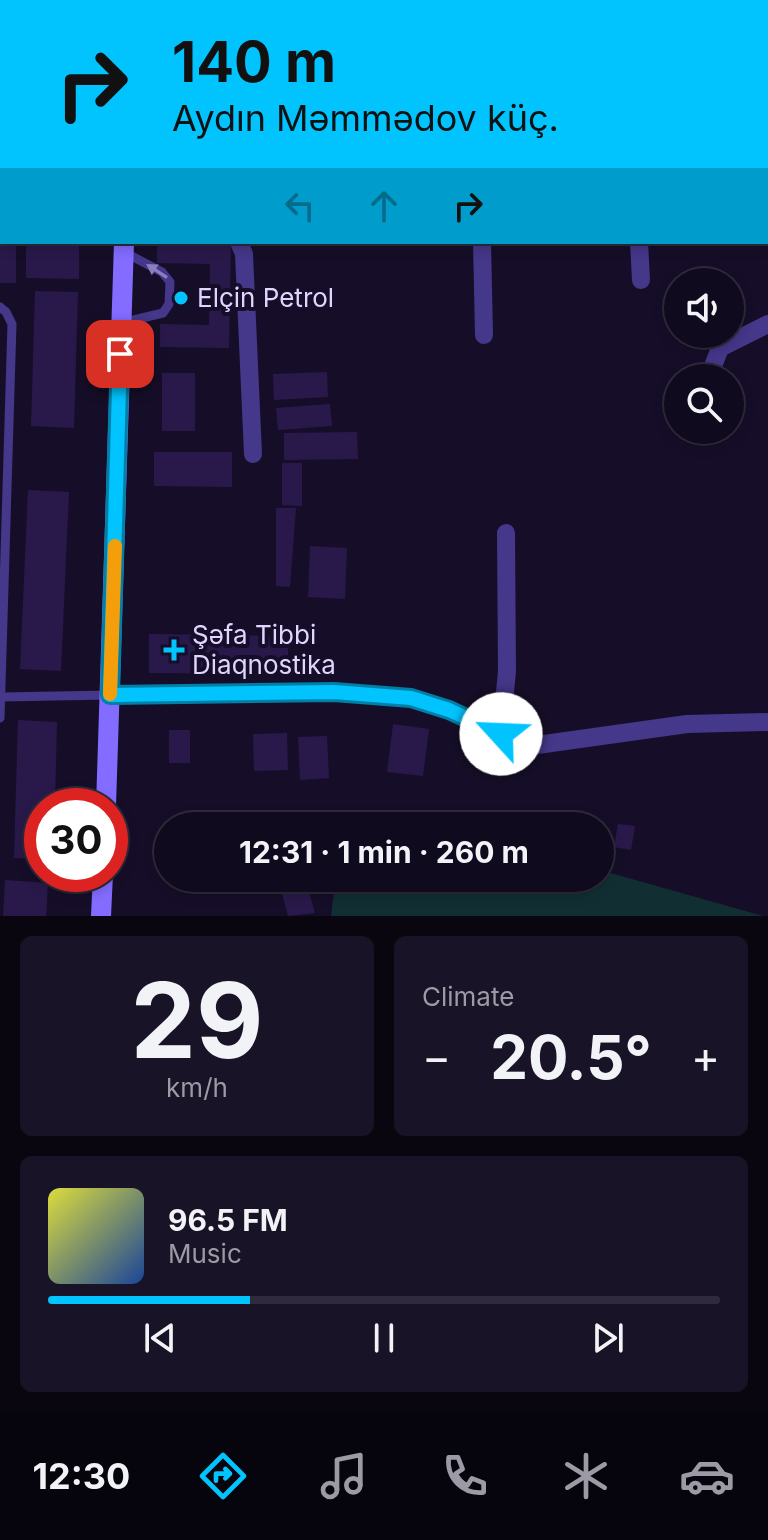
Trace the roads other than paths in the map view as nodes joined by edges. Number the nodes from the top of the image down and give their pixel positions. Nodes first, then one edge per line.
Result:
1 (240, 244) edge
2 (482, 244) edge
3 (639, 244) edge
4 (124, 247) edge
5 (641, 280) dead end
6 (0, 307) edge
7 (121, 323) junction
8 (768, 324) edge
9 (484, 335) dead end
10 (714, 364) edge
11 (253, 454) dead end
12 (506, 533) dead end
13 (110, 695) junction
14 (1, 697) edge
15 (0, 718) edge
16 (768, 722) edge
17 (501, 734) junction
18 (107, 788) edge
19 (102, 892) edge
20 (101, 916) edge

1 - 11 street
2 - 9 street
3 - 5 street
4 - 7 street
7 -> 4 lane
6 - 14 lane
7 - 13 street
8 - 10 street
12 - 17 street
13 - 14 lane
13 - 17 street
13 - 18 street
14 - 15 lane
16 - 17 street
19 - 20 street

